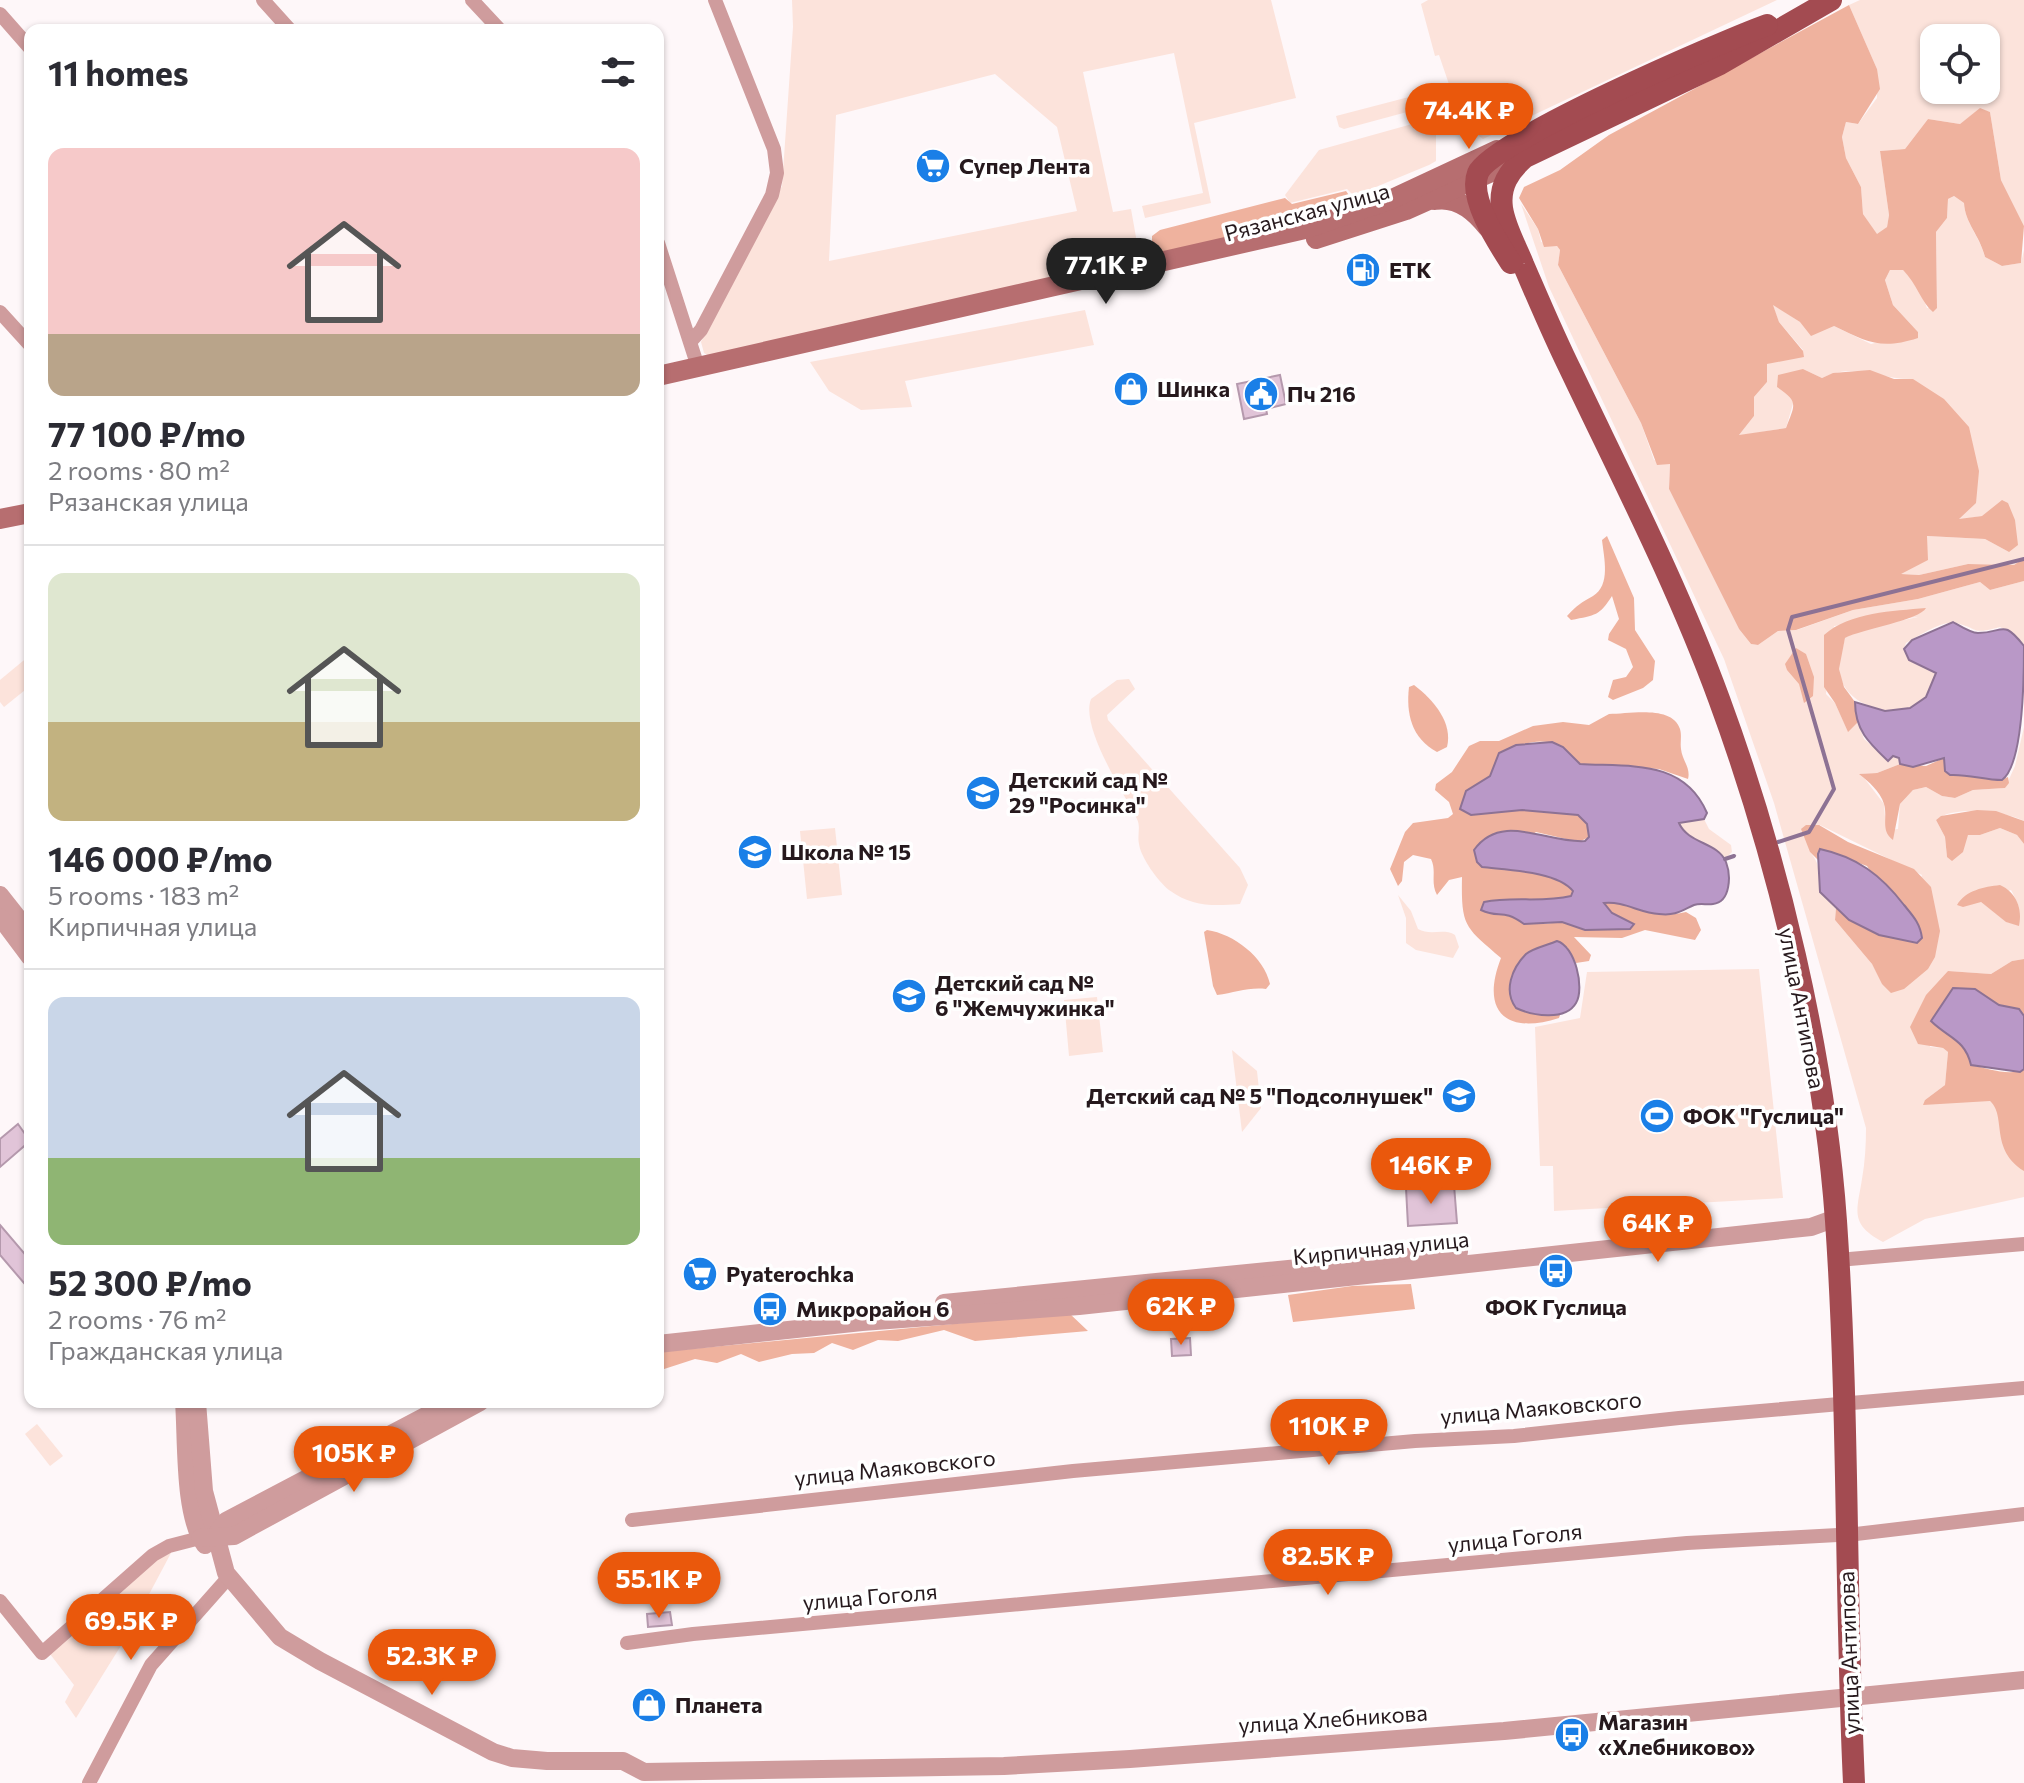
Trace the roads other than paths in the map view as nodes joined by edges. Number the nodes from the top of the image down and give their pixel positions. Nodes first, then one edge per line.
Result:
1 (263, 0) edge
2 (472, 0) edge
3 (715, 0) edge
4 (1826, 2) edge
5 (0, 14) edge
6 (285, 24) edge
7 (494, 24) edge
8 (24, 41) edge
9 (1522, 148) junction
10 (1449, 173) junction
11 (1476, 179) junction
12 (1427, 201) junction
13 (1499, 228) junction
14 (664, 261) edge
15 (0, 312) edge
16 (24, 338) edge
17 (691, 341) junction
18 (768, 350) junction
19 (698, 367) junction
20 (664, 375) edge
21 (24, 514) edge
22 (0, 519) edge
23 (0, 895) edge
24 (0, 917) edge
25 (24, 925) edge
26 (24, 949) edge
27 (1836, 1218) junction
28 (2024, 1244) edge
29 (1838, 1260) junction
30 (664, 1334) edge
31 (664, 1343) edge
32 (2024, 1388) edge
33 (1843, 1405) junction
34 (184, 1408) edge
35 (197, 1408) edge
36 (441, 1408) edge
37 (469, 1408) edge
38 (2024, 1514) edge
39 (632, 1520) dead end
40 (1846, 1534) junction
41 (208, 1536) junction
42 (227, 1576) junction
43 (0, 1601) edge
44 (627, 1643) dead end
45 (2024, 1680) edge
46 (1850, 1699) junction
47 (643, 1777) edge
48 (89, 1783) edge
49 (1854, 1783) edge

1 - 6 street
2 - 7 street
3 - 17 street
4 - 9 main road
5 - 8 street
9 - 10 main road, Рязанская улица
9 - 11 main road
9 - 13 main road, улица Антипова
10 - 11 main road
10 - 18 main road, Рязанская улица
11 - 12 main road, Рязанская улица
11 - 13 main road, улица Антипова
12 - 13 main road
12 - 18 main road, Рязанская улица
13 - 27 main road, улица Антипова
14 - 17 street
15 - 16 street
17 - 19 street
18 - 19 main road, Рязанская улица
19 - 20 main road, Рязанская улица
21 - 22 main road
23 - 25 street
24 - 26 street
27 - 29 main road, улица Антипова
27 - 30 street, Кирпичная улица
27 - 31 street, Кирпичная улица
28 - 29 street
29 - 33 main road, улица Антипова
32 - 33 street, улица Маяковского
33 - 39 street, улица Маяковского
33 - 40 main road, улица Антипова
34 - 41 street
35 - 41 street
36 - 41 street
37 - 41 street
38 - 40 street, улица Гоголя
40 - 44 street, улица Гоголя
40 - 46 main road, улица Антипова
41 - 42 street
41 - 43 street
42 - 47 street, улица Хлебникова
42 - 48 street
45 - 46 street, улица Хлебникова
46 - 47 street, улица Хлебникова
46 - 49 main road, улица Антипова

